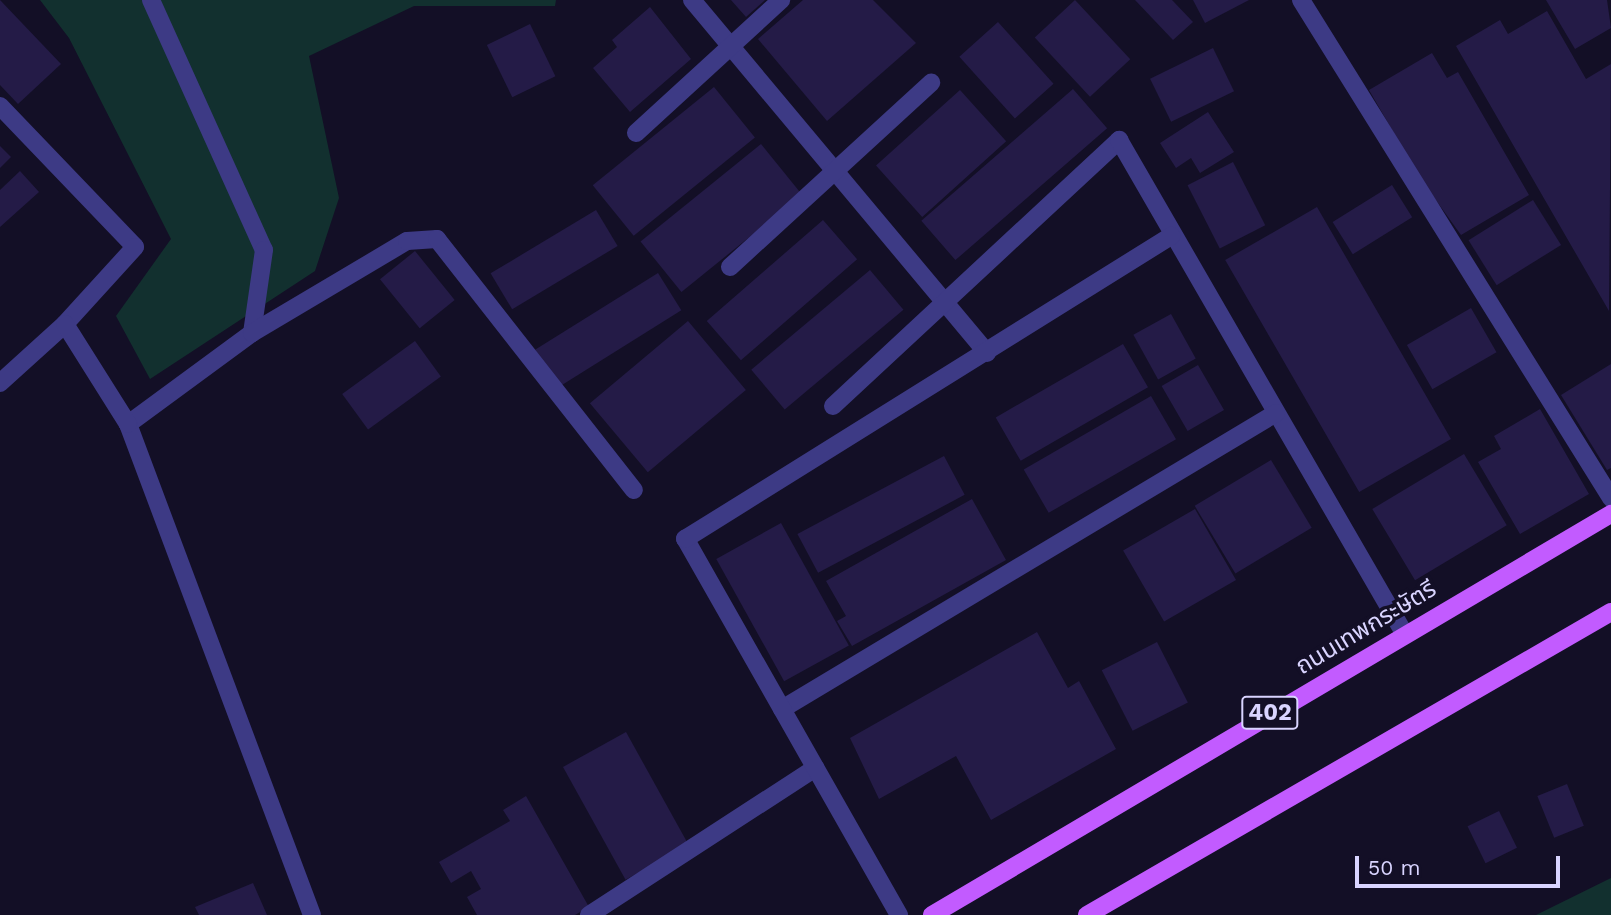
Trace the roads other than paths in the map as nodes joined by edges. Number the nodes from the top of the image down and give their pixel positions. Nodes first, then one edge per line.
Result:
1 (151, 0) edge
2 (692, 0) edge
3 (781, 0) edge
4 (1301, 0) edge
5 (728, 48) junction
6 (931, 83) dead end
7 (0, 106) edge
8 (636, 133) dead end
9 (834, 169) junction
10 (1171, 236) junction
11 (730, 267) dead end
12 (948, 304) junction
13 (65, 324) junction
14 (252, 333) junction
15 (987, 353) junction
16 (0, 383) edge
17 (833, 406) dead end
18 (1276, 413) junction
19 (128, 424) junction
20 (634, 490) dead end
21 (1611, 498) edge
22 (1611, 514) edge
23 (1611, 612) edge
24 (1404, 633) junction
25 (782, 709) junction
26 (815, 768) junction
27 (312, 915) edge
28 (589, 915) edge
29 (899, 915) edge
30 (932, 915) edge
31 (1087, 915) edge

1 - 14 street
2 - 5 street
3 - 5 street
4 - 21 street
5 - 8 street
5 - 9 street
6 - 9 street
7 - 13 street
9 - 11 street
9 - 12 street
10 - 12 street
10 - 15 street
10 - 18 street
12 - 15 street
12 - 17 street
13 - 16 street
13 - 19 street
14 - 19 street
14 - 20 street
15 - 25 street
18 - 24 street
18 - 25 street
19 - 27 street
22 - 24 main road, ถนนเทพกระษัตรี / 402
23 - 31 main road
24 - 30 main road, ถนนเทพกระษัตรี / 402
25 - 26 street
26 - 28 street
26 - 29 street

